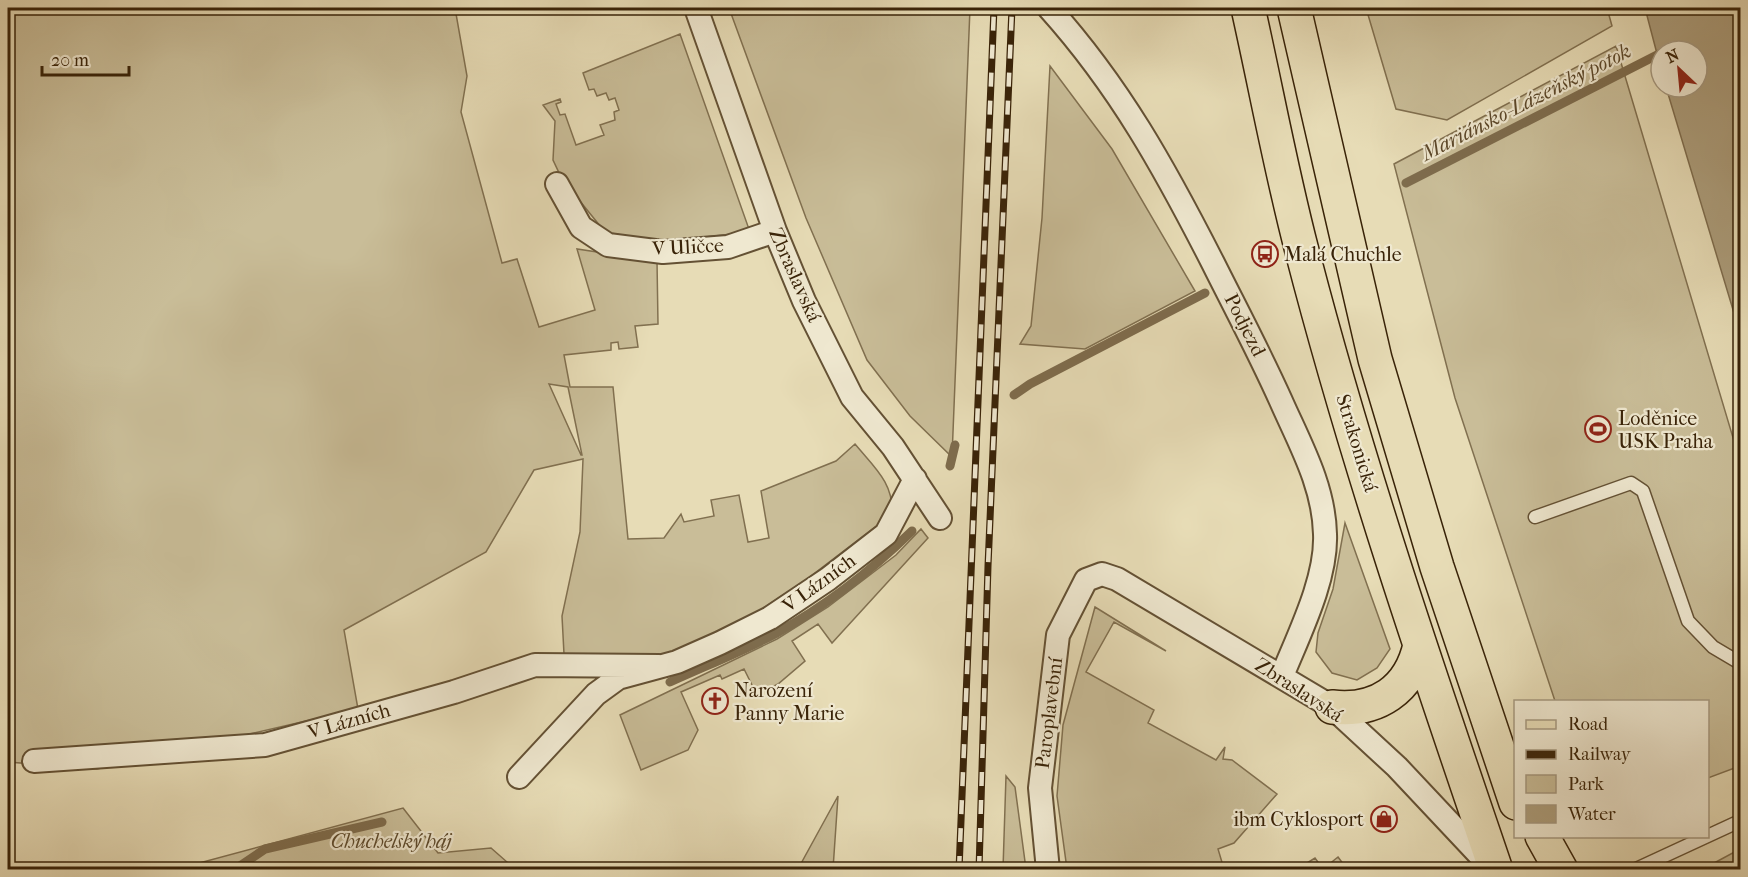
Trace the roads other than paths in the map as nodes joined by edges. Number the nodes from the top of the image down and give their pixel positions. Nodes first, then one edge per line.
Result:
1 (696, 8) edge
2 (1049, 8) edge
3 (1248, 8) edge
4 (1294, 8) edge
5 (557, 184) dead end
6 (775, 231) junction
7 (915, 479) junction
8 (1535, 517) dead end
9 (940, 518) dead end
10 (1102, 574) joint
11 (1420, 645) junction
12 (1740, 663) edge
13 (659, 666) junction
14 (1282, 676) junction
15 (1332, 707) junction
16 (34, 761) dead end
17 (519, 777) dead end
18 (1512, 790) edge
19 (1740, 821) edge
20 (1709, 835) edge
21 (1528, 838) edge
22 (1543, 838) edge
23 (1703, 838) edge
24 (1048, 870) edge
25 (1494, 870) edge
26 (1540, 870) edge
27 (1561, 870) edge
28 (1634, 870) edge

1 - 6 street, Zbraslavská
2 - 14 street, Podjezd
3 - 11 main road, Strakonická
4 - 18 main road, Strakonická
5 - 6 street, V Uličce
6 - 7 street, Zbraslavská
7 - 9 street, Zbraslavská
7 - 13 street, V Lázních
8 - 12 lane
10 - 14 street, Zbraslavská
10 - 24 street, Paroplavební
11 - 15 main road
11 - 25 main road, Strakonická
13 - 16 street, V Lázních
13 - 17 street, V Lázních
14 - 15 street, Zbraslavská
15 - 25 street, Zbraslavská
19 - 20 lane
21 - 26 main road
22 - 27 main road
23 - 28 lane

